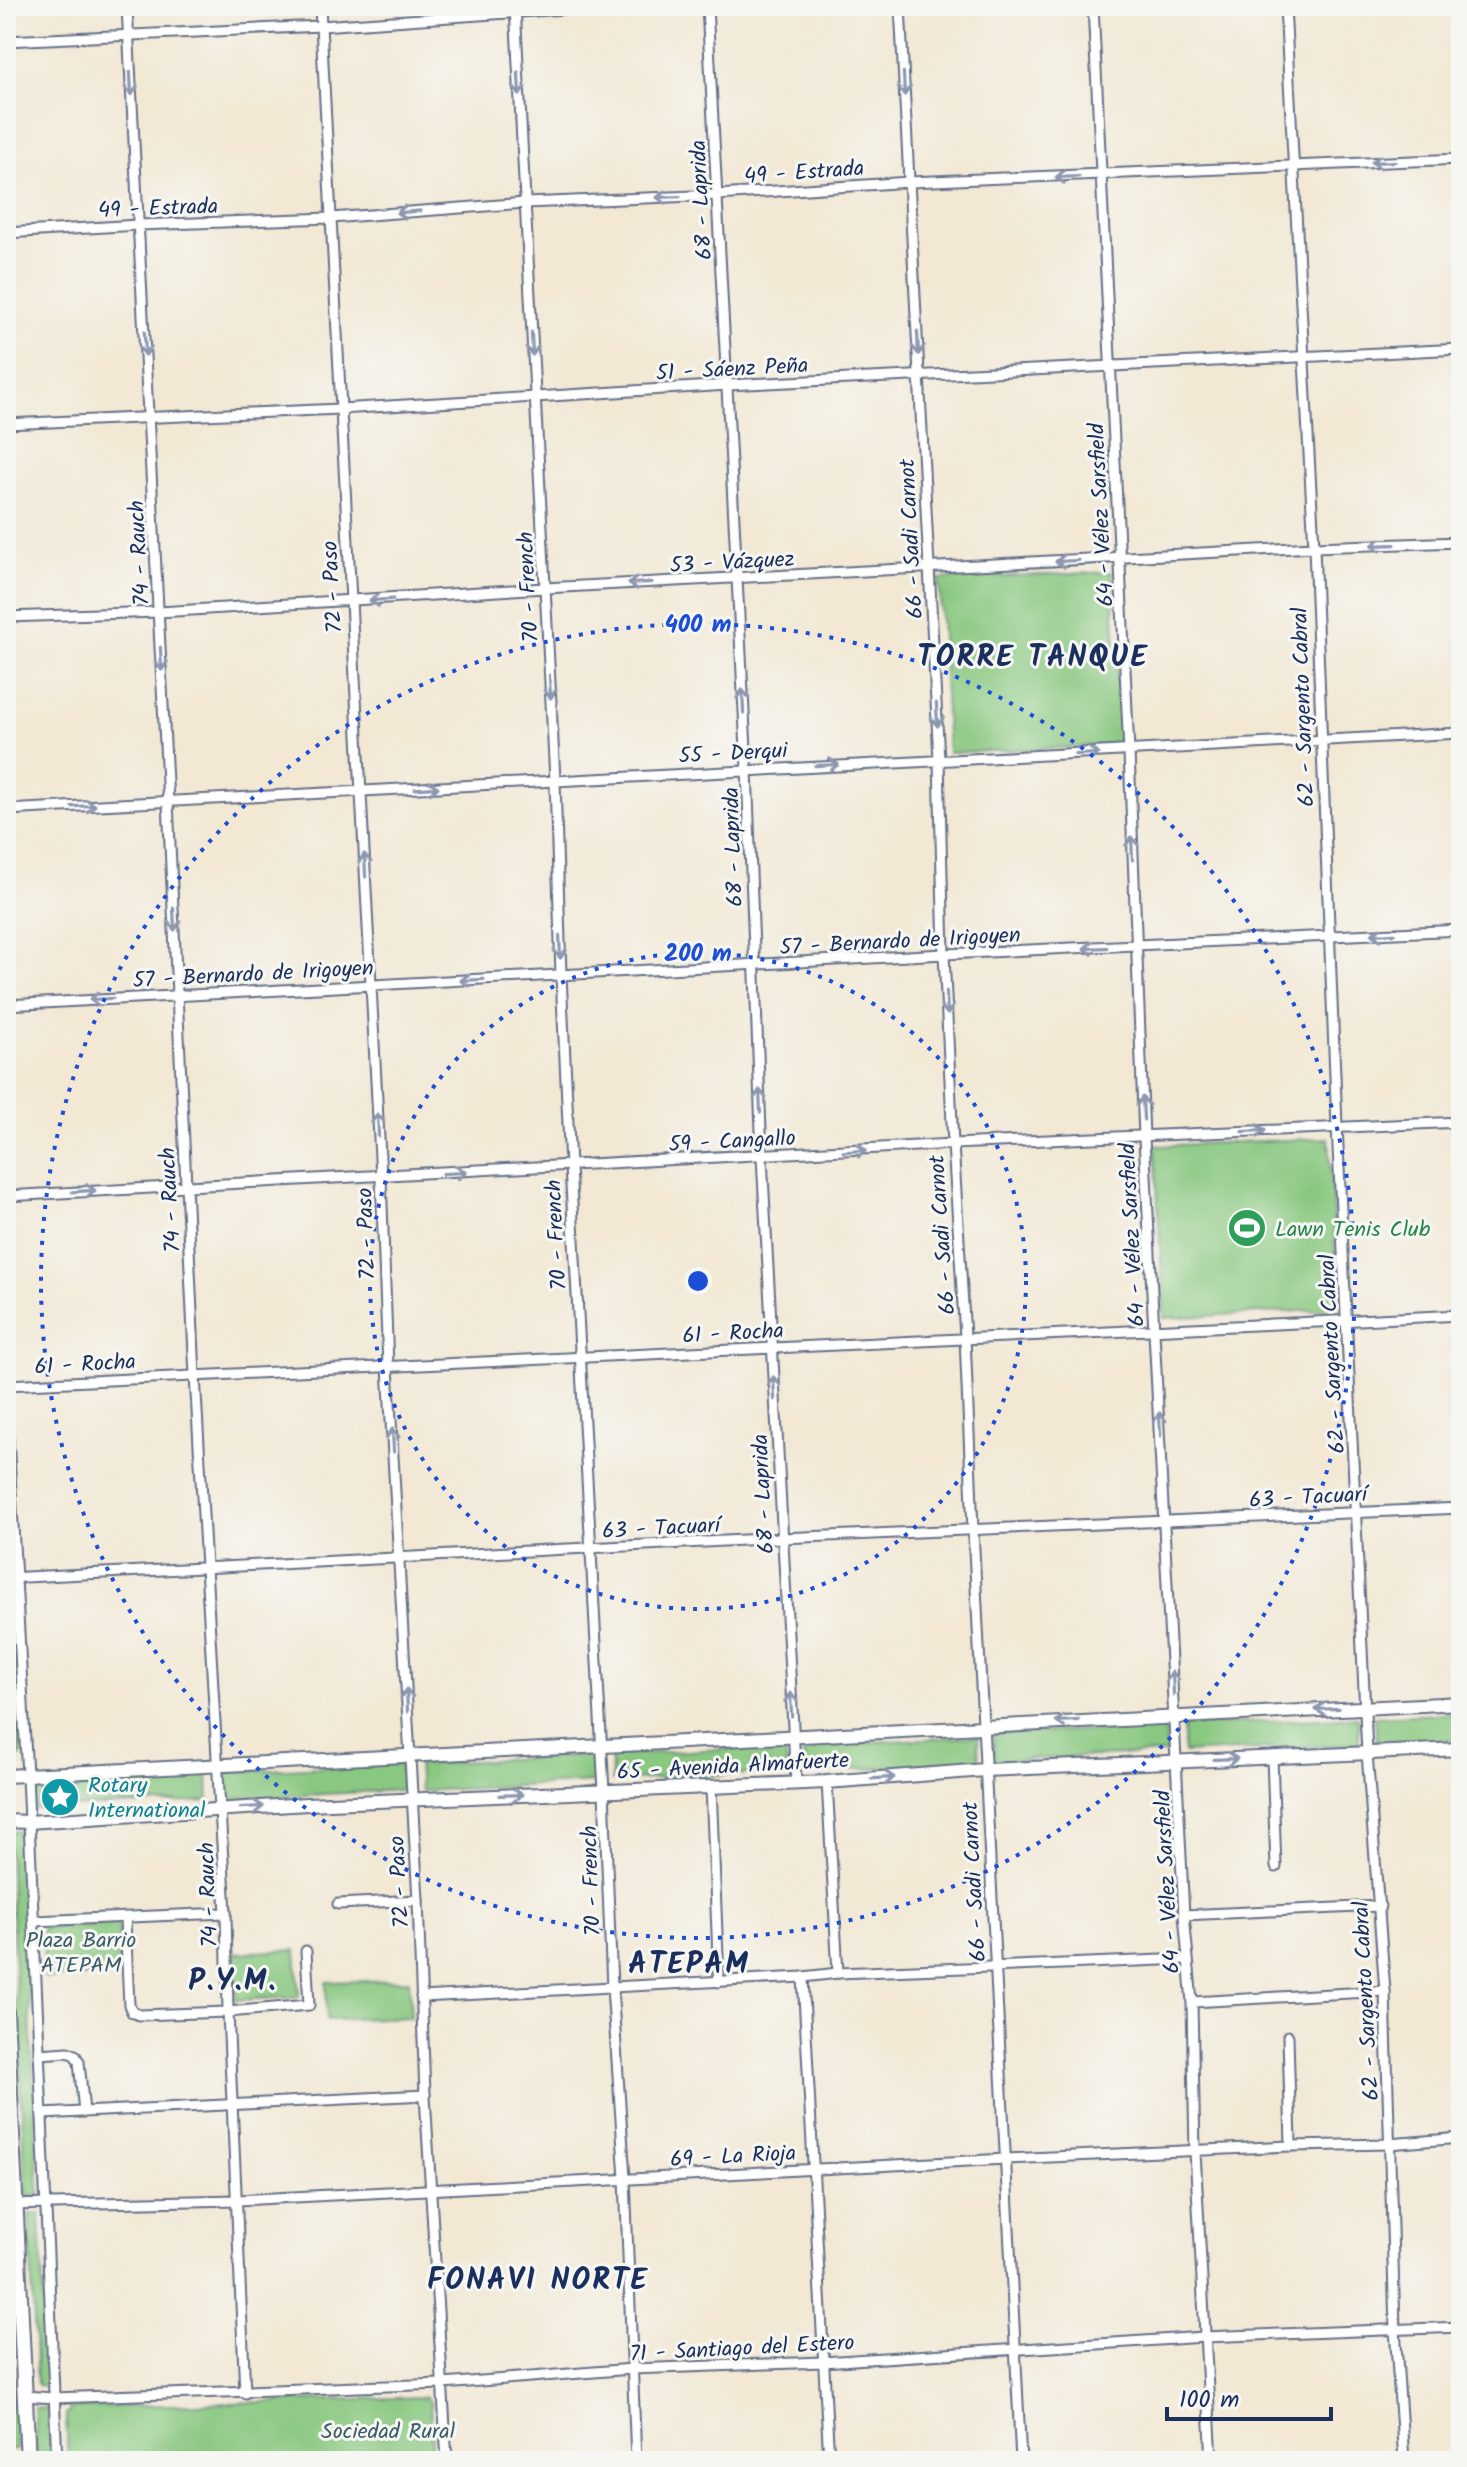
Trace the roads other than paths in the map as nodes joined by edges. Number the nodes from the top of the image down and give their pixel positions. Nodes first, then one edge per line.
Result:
1 (127, 6) edge
2 (320, 6) edge
3 (608, 6) edge
4 (707, 6) edge
5 (900, 6) edge
6 (1093, 6) edge
7 (1285, 6) edge
8 (516, 9) edge
9 (321, 26) junction
10 (128, 36) junction
11 (6, 41) edge
12 (1461, 159) edge
13 (1292, 165) junction
14 (1100, 175) junction
15 (910, 182) junction
16 (718, 195) junction
17 (525, 203) junction
18 (331, 218) junction
19 (138, 225) junction
20 (6, 233) edge
21 (1461, 349) edge
22 (1303, 355) junction
23 (1111, 367) junction
24 (919, 376) junction
25 (728, 385) junction
26 (535, 397) junction
27 (340, 409) junction
28 (149, 419) junction
29 (6, 424) edge
30 (1461, 542) edge
31 (1314, 547) junction
32 (1119, 559) junction
33 (929, 568) junction
34 (736, 579) junction
35 (545, 588) junction
36 (350, 602) junction
37 (159, 612) junction
38 (6, 617) edge
39 (1461, 733) edge
40 (1322, 740) junction
41 (1129, 752) junction
42 (939, 760) junction
43 (747, 769) junction
44 (555, 780) junction
45 (361, 792) junction
46 (168, 802) junction
47 (6, 810) edge
48 (1461, 930) edge
49 (1328, 937) junction
50 (1135, 947) junction
51 (944, 954) junction
52 (754, 965) junction
53 (561, 975) junction
54 (371, 985) junction
55 (177, 994) junction
56 (6, 1005) edge
57 (1461, 1122) edge
58 (1337, 1126) junction
59 (1144, 1137) junction
60 (953, 1144) junction
61 (762, 1157) junction
62 (570, 1166) junction
63 (381, 1177) junction
64 (186, 1184) junction
65 (6, 1196) edge
66 (1461, 1315) edge
67 (1348, 1321) junction
68 (1154, 1329) junction
69 (965, 1337) junction
70 (772, 1349) junction
71 (580, 1357) junction
72 (388, 1367) junction
73 (195, 1376) junction
74 (6, 1385) edge
75 (6, 1401) edge
76 (1461, 1508) edge
77 (1356, 1511) junction
78 (1165, 1521) junction
79 (973, 1530) junction
80 (782, 1538) junction
81 (589, 1549) junction
82 (400, 1559) junction
83 (207, 1568) junction
84 (11, 1578) edge
85 (1461, 1703) edge
86 (1366, 1707) junction
87 (1175, 1717) junction
88 (984, 1725) junction
89 (792, 1736) junction
90 (600, 1746) junction
91 (1461, 1749) edge
92 (1367, 1753) junction
93 (410, 1756) junction
94 (1272, 1757) junction
95 (1177, 1761) junction
96 (216, 1764) junction
97 (985, 1770) junction
98 (27, 1775) junction
99 (6, 1776) edge
100 (796, 1782) junction
101 (827, 1782) junction
102 (711, 1786) junction
103 (604, 1791) junction
104 (411, 1799) junction
105 (221, 1809) junction
106 (6, 1821) edge
107 (28, 1822) junction
108 (1276, 1867) dead end
109 (418, 1900) junction
110 (338, 1904) dead end
111 (1380, 1906) junction
112 (226, 1913) junction
113 (1184, 1915) junction
114 (125, 1918) junction
115 (34, 1921) junction
116 (306, 1951) dead end
117 (1187, 1959) junction
118 (996, 1967) junction
119 (838, 1973) junction
120 (803, 1977) junction
121 (719, 1982) junction
122 (612, 1987) junction
123 (1385, 1991) junction
124 (421, 1997) junction
125 (1192, 2002) junction
126 (6, 2012) edge
127 (228, 2012) junction
128 (1288, 2036) dead end
129 (39, 2054) junction
130 (425, 2095) junction
131 (232, 2105) junction
132 (84, 2112) junction
133 (42, 2114) junction
134 (1461, 2138) edge
135 (1389, 2144) junction
136 (1291, 2146) junction
137 (1195, 2152) junction
138 (1006, 2159) junction
139 (814, 2169) junction
140 (625, 2178) junction
141 (431, 2188) junction
142 (238, 2200) junction
143 (46, 2202) junction
144 (11, 2204) edge
145 (1461, 2327) edge
146 (1395, 2329) junction
147 (1204, 2337) junction
148 (1013, 2349) junction
149 (823, 2362) junction
150 (632, 2369) junction
151 (443, 2384) junction
152 (245, 2393) junction
153 (25, 2396) junction
154 (53, 2398) junction
155 (28, 2461) edge
156 (57, 2461) edge
157 (447, 2461) edge
158 (636, 2461) edge
159 (829, 2461) edge
160 (1021, 2461) edge
161 (1212, 2461) edge
162 (1404, 2461) edge

1 - 10 street, 74 - Rauch
2 - 9 street, 72 - Paso
3 - 8 street
4 - 16 street, 68 - Laprida
5 -> 15 street, 66 - Sadi Carnot
6 - 14 street, 64 - Vélez Sarsfield
7 - 13 street, 62 - Sargento Cabral
8 - 9 street
8 -> 17 street, 70 - French
9 - 10 street
9 - 18 street, 72 - Paso
10 - 11 street
10 -> 19 street, 74 - Rauch
12 -> 13 street, 49 - Estrada
13 - 14 street, 49 - Estrada
13 - 22 street, 62 - Sargento Cabral
14 -> 15 street, 49 - Estrada
14 - 23 street, 64 - Vélez Sarsfield
15 - 16 street, 49 - Estrada
15 -> 24 street, 66 - Sadi Carnot
16 -> 17 street, 49 - Estrada
16 - 25 street, 68 - Laprida
17 -> 18 street, 49 - Estrada
17 -> 26 street, 70 - French
18 - 19 street, 49 - Estrada
18 - 27 street, 72 - Paso
19 - 20 street, 49 - Estrada
19 -> 28 street, 74 - Rauch
21 - 22 street, 51 - Sáenz Peña
22 - 23 street, 51 - Sáenz Peña
22 - 31 street, 62 - Sargento Cabral
23 - 24 street, 51 - Sáenz Peña
23 - 32 street, 64 - Vélez Sarsfield
24 - 25 street, 51 - Sáenz Peña
24 - 33 street, 66 - Sadi Carnot
25 - 26 street, 51 - Sáenz Peña
25 - 34 street, 68 - Laprida
26 - 27 street, 51 - Sáenz Peña
26 - 35 street, 70 - French
27 - 28 street, 51 - Sáenz Peña
27 - 36 street, 72 - Paso
28 - 29 street, 51 - Sáenz Peña
28 - 37 street, 74 - Rauch
30 -> 31 street, 53 - Vázquez
31 - 32 street, 53 - Vázquez
31 - 40 street, 62 - Sargento Cabral
32 -> 33 street, 53 - Vázquez
32 - 41 street, 64 - Vélez Sarsfield
33 - 34 street, 53 - Vázquez
33 -> 42 street, 66 - Sadi Carnot
34 -> 35 street, 53 - Vázquez
43 -> 34 street, 68 - Laprida
35 -> 36 street, 53 - Vázquez
35 -> 44 street, 70 - French
36 - 37 street, 53 - Vázquez
36 - 45 street, 72 - Paso
37 - 38 street, 53 - Vázquez
37 -> 46 street, 74 - Rauch
39 - 40 street, 55 - Derqui
40 - 41 street, 55 - Derqui
40 - 49 street, 62 - Sargento Cabral
42 -> 41 street, 55 - Derqui
50 -> 41 street, 64 - Vélez Sarsfield
43 -> 42 street, 55 - Derqui
42 - 51 street, 66 - Sadi Carnot
43 - 44 street, 55 - Derqui
43 - 52 street, 68 - Laprida
45 -> 44 street, 55 - Derqui
44 -> 53 street, 70 - French
45 - 46 street, 55 - Derqui
54 -> 45 street, 72 - Paso
47 -> 46 street, 55 - Derqui
46 -> 55 street, 74 - Rauch
48 -> 49 street, 57 - Bernardo de Irigoyen
49 - 50 street, 57 - Bernardo de Irigoyen
49 - 58 street, 62 - Sargento Cabral
50 -> 51 street, 57 - Bernardo de Irigoyen
59 -> 50 street, 64 - Vélez Sarsfield
51 - 52 street, 57 - Bernardo de Irigoyen
51 -> 60 street, 66 - Sadi Carnot
52 - 53 street, 57 - Bernardo de Irigoyen
61 -> 52 street, 68 - Laprida
53 -> 54 street, 57 - Bernardo de Irigoyen
53 - 62 street, 70 - French
54 - 55 street, 57 - Bernardo de Irigoyen
63 -> 54 street, 72 - Paso
55 -> 56 street, 57 - Bernardo de Irigoyen
55 - 64 street, 74 - Rauch
57 - 58 street, 59 - Cangallo
59 -> 58 street, 59 - Cangallo
58 - 67 street, 62 - Sargento Cabral
59 - 60 street, 59 - Cangallo
59 - 68 street, 64 - Vélez Sarsfield
61 -> 60 street, 59 - Cangallo
60 - 69 street, 66 - Sadi Carnot
61 - 62 street, 59 - Cangallo
61 - 70 street, 68 - Laprida
63 -> 62 street, 59 - Cangallo
62 - 71 street, 70 - French
63 - 64 street, 59 - Cangallo
63 - 72 street, 72 - Paso
65 -> 64 street, 59 - Cangallo
64 - 73 street, 74 - Rauch
66 - 67 street, 61 - Rocha
67 - 68 street, 61 - Rocha
67 - 77 street, 62 - Sargento Cabral
68 - 69 street, 61 - Rocha
78 -> 68 street, 64 - Vélez Sarsfield
69 - 70 street, 61 - Rocha
69 - 79 street, 66 - Sadi Carnot
70 - 71 street, 61 - Rocha
80 -> 70 street, 68 - Laprida
71 - 72 street, 61 - Rocha
71 - 81 street, 70 - French
72 - 73 street, 61 - Rocha
82 -> 72 street, 72 - Paso
73 - 74 street, 61 - Rocha
73 - 83 street, 74 - Rauch
75 - 84 street
76 - 77 street, 63 - Tacuarí
77 - 78 street, 63 - Tacuarí
77 - 86 street, 62 - Sargento Cabral
78 - 79 street, 63 - Tacuarí
87 -> 78 street, 64 - Vélez Sarsfield
79 - 80 street, 63 - Tacuarí
79 - 88 street, 66 - Sadi Carnot
80 - 81 street, 63 - Tacuarí
89 -> 80 street, 68 - Laprida
81 - 82 street, 63 - Tacuarí
81 - 90 street, 70 - French
82 - 83 street, 63 - Tacuarí
93 -> 82 street, 72 - Paso
83 - 84 street, 63 - Tacuarí
83 - 96 street, 74 - Rauch
84 - 98 street
85 - 86 main road, 65 - Avenida Almafuerte
86 -> 87 main road, 65 - Avenida Almafuerte
86 - 92 street, 62 - Sargento Cabral
87 -> 88 main road, 65 - Avenida Almafuerte
87 - 95 street, 64 - Vélez Sarsfield
88 - 89 main road, 65 - Avenida Almafuerte
88 - 97 street, 66 - Sadi Carnot
89 - 90 main road, 65 - Avenida Almafuerte
89 - 100 street, 68 - Laprida
90 - 93 main road, 65 - Avenida Almafuerte
90 - 103 street, 70 - French
91 - 92 main road, 65 - Avenida Almafuerte
92 - 94 main road, 65 - Avenida Almafuerte
92 - 111 street, 62 - Sargento Cabral
93 - 96 main road, 65 - Avenida Almafuerte
93 - 104 street, 72 - Paso
95 -> 94 main road, 65 - Avenida Almafuerte
94 - 108 street
95 - 97 main road, 65 - Avenida Almafuerte
95 - 113 street, 64 - Vélez Sarsfield
96 - 98 main road, 65 - Avenida Almafuerte
96 - 105 street, 74 - Rauch
101 -> 97 main road, 65 - Avenida Almafuerte
97 - 118 street, 66 - Sadi Carnot
98 - 99 main road, 65 - Avenida Almafuerte
98 - 107 street
100 - 101 main road, 65 - Avenida Almafuerte
100 - 102 main road, 65 - Avenida Almafuerte
101 - 119 street
102 - 103 main road, 65 - Avenida Almafuerte
102 - 121 street
104 -> 103 main road, 65 - Avenida Almafuerte
103 - 122 street, 70 - French
105 -> 104 main road, 65 - Avenida Almafuerte
104 - 109 street, 72 - Paso
105 - 107 main road, 65 - Avenida Almafuerte
105 - 112 street, 74 - Rauch
106 - 107 main road, 65 - Avenida Almafuerte
107 - 115 street
109 - 110 street
109 - 124 street, 72 - Paso
111 - 113 street
111 - 123 street, 62 - Sargento Cabral
112 - 114 street
112 - 127 street, 74 - Rauch
113 - 117 street, 64 - Vélez Sarsfield
114 - 115 street
114 - 127 street
115 - 129 street
116 - 127 street
117 - 118 street
117 - 125 street, 64 - Vélez Sarsfield
118 - 119 street
118 - 138 street, 66 - Sadi Carnot
119 - 120 street
120 - 121 street
120 - 139 street
121 - 122 street
122 - 124 street
122 - 140 street, 70 - French
123 - 125 street
123 - 135 street, 62 - Sargento Cabral
124 - 130 street, 72 - Paso
125 - 137 street, 64 - Vélez Sarsfield
126 - 144 highway
127 - 131 street, 74 - Rauch
128 - 136 street
129 - 132 street
129 - 133 street
130 - 131 street
130 - 141 street, 72 - Paso
131 - 132 street
131 - 142 street, 74 - Rauch
132 - 133 street
133 - 143 street
134 - 135 street, 69 - La Rioja
135 - 136 street, 69 - La Rioja
135 - 146 street, 62 - Sargento Cabral
136 - 137 street, 69 - La Rioja
137 - 138 street, 69 - La Rioja
137 - 147 street, 64 - Vélez Sarsfield
138 - 139 street, 69 - La Rioja
138 - 148 street, 66 - Sadi Carnot
139 - 140 street, 69 - La Rioja
139 - 149 street
140 - 141 street, 69 - La Rioja
140 - 150 street, 70 - French
141 - 142 street, 69 - La Rioja
141 - 151 street, 72 - Paso
142 - 143 street, 69 - La Rioja
142 - 152 street, 74 - Rauch
143 - 144 street, 69 - La Rioja
143 - 154 street
144 - 153 highway
145 - 146 street, 71 - Santiago del Estero
146 - 147 street, 71 - Santiago del Estero
146 - 162 street, 62 - Sargento Cabral
147 - 148 street, 71 - Santiago del Estero
147 - 161 street, 64 - Vélez Sarsfield
148 - 149 street, 71 - Santiago del Estero
148 - 160 street, 66 - Sadi Carnot
149 - 150 street, 71 - Santiago del Estero
149 - 159 street
150 - 151 street, 71 - Santiago del Estero
150 - 158 street, 70 - French
151 - 152 street, 71 - Santiago del Estero
151 - 157 street, 72 - Paso
152 - 154 street, 71 - Santiago del Estero
153 - 154 street, 71 - Santiago del Estero
153 - 155 highway
154 - 156 street

